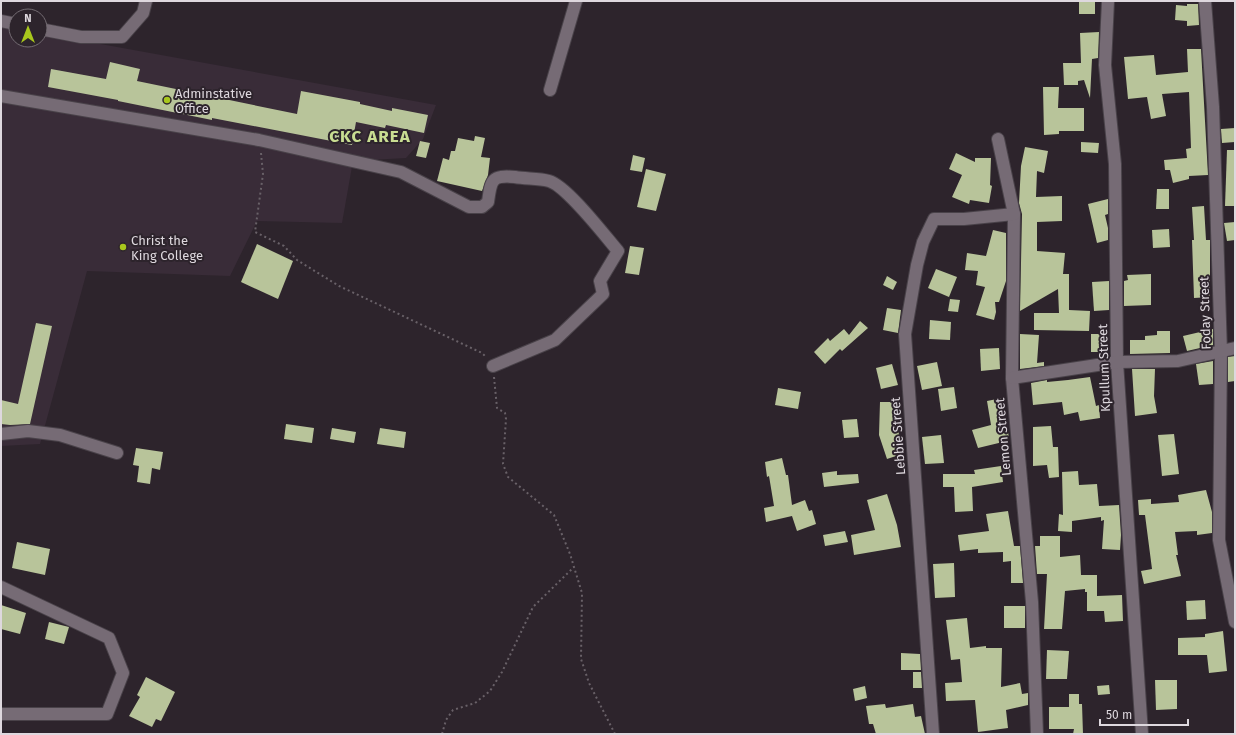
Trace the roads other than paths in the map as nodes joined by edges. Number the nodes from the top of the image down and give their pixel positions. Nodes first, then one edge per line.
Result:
1 (146, 1) edge
2 (576, 1) edge
3 (1108, 1) edge
4 (1205, 1) edge
5 (48, 31) edge
6 (550, 90) dead end
7 (1, 96) edge
8 (998, 139) dead end
9 (1014, 214) junction
10 (1235, 348) edge
11 (1220, 352) junction
12 (1117, 362) junction
13 (493, 366) road end
14 (1012, 378) junction
15 (1, 434) edge
16 (117, 453) dead end
17 (1, 588) edge
18 (1235, 622) edge
19 (1, 714) edge
20 (933, 734) edge
21 (1037, 734) edge
22 (1142, 734) edge

1 - 5 street
2 - 6 street
3 - 12 street, Kpullum Street
4 - 11 street, Foday Street
7 - 13 street
8 - 9 street, Lemon Street
9 - 14 street, Lemon Street
9 - 20 street, Lebbie Street
10 - 11 street
11 - 12 street
11 - 18 street, Foday Street
12 - 14 street
12 - 22 street, Kpullum Street
14 - 21 street, Lemon Street
15 - 16 street
17 - 19 street

